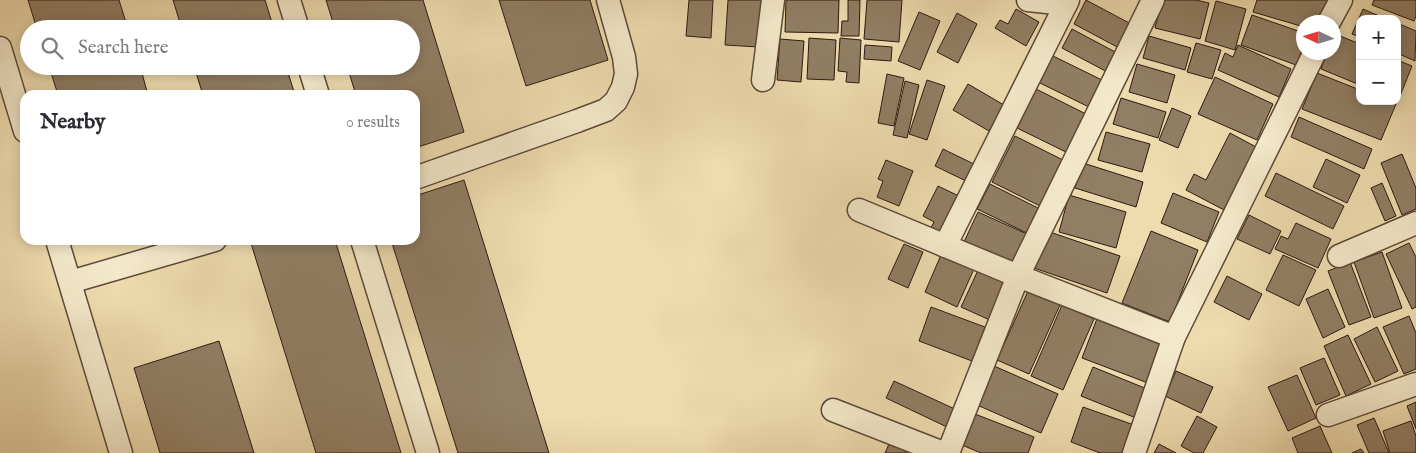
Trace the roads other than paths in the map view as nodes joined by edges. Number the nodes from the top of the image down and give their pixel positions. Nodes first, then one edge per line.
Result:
1 (289, 0) edge
2 (608, 0) edge
3 (774, 0) edge
4 (1028, 0) edge
5 (1153, 0) edge
6 (1341, 0) edge
7 (1067, 2) edge
8 (1334, 15) edge
9 (295, 20) edge
10 (0, 48) edge
11 (1311, 60) edge
12 (312, 75) edge
13 (763, 80) dead end
14 (316, 90) edge
15 (20, 115) edge
16 (420, 176) edge
17 (858, 210) dead end
18 (1416, 223) edge
19 (59, 245) edge
20 (198, 245) edge
21 (364, 245) edge
22 (945, 246) junction
23 (1339, 256) dead end
24 (1018, 276) junction
25 (70, 282) junction
26 (1174, 337) junction
27 (1416, 384) edge
28 (833, 410) dead end
29 (1328, 415) dead end
30 (121, 453) edge
31 (428, 453) edge
32 (943, 453) edge
33 (948, 453) edge
34 (1134, 453) edge

1 - 9 street
2 - 16 street
3 - 13 street
4 - 7 street
5 - 24 street
6 - 8 street
7 - 22 street
10 - 15 street
11 - 26 street
12 - 14 street
17 - 22 street
18 - 23 street
19 - 25 street
20 - 25 street
21 - 31 street
22 - 24 street
24 - 26 street
24 - 33 street
25 - 30 street
26 - 34 street
27 - 29 street
28 - 32 street

